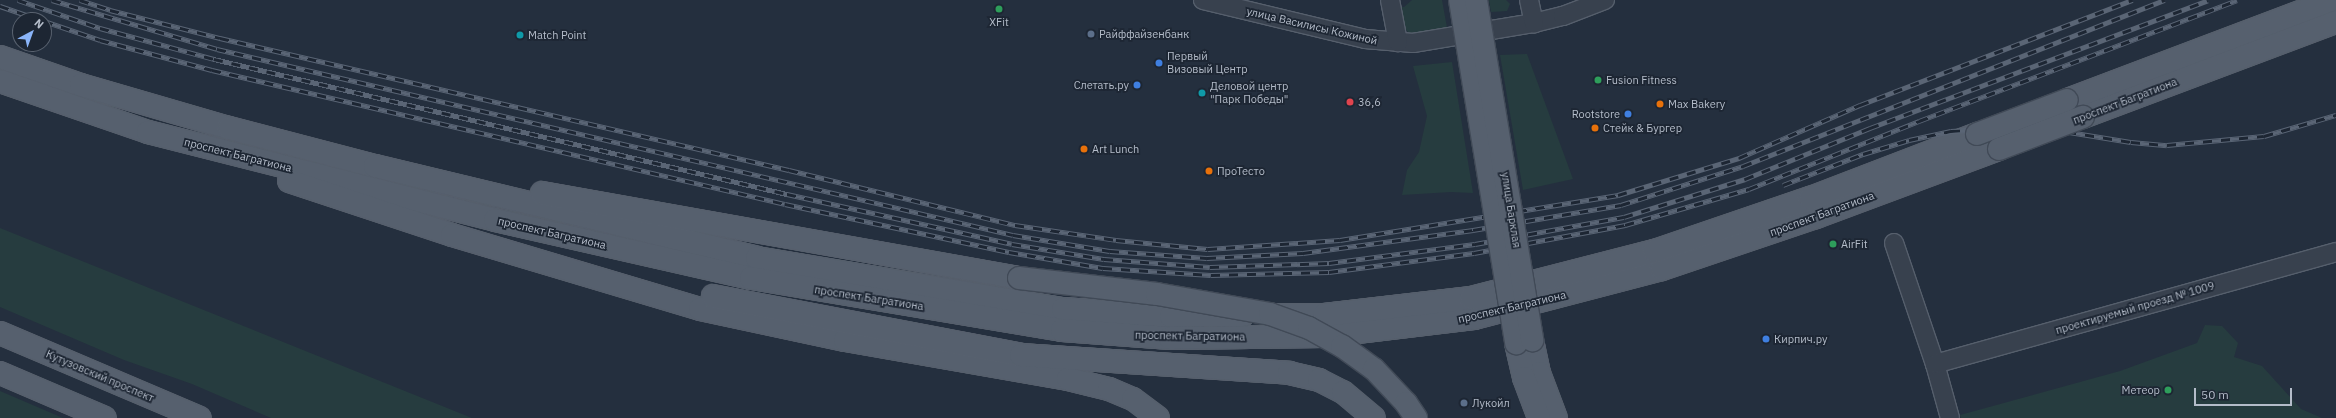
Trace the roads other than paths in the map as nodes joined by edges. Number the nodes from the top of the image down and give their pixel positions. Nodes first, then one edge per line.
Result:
1 (1203, 0) edge
2 (1390, 0) edge
3 (1460, 0) edge
4 (1476, 0) edge
5 (1529, 0) edge
6 (1605, 0) edge
7 (2331, 0) edge
8 (2336, 22) edge
9 (1534, 23) junction
10 (1398, 42) junction
11 (0, 57) edge
12 (0, 81) edge
13 (148, 132) junction
14 (375, 166) junction
15 (1894, 243) dead end
16 (2336, 252) edge
17 (574, 270) junction
18 (0, 333) edge
19 (1524, 342) junction
20 (1935, 364) junction
21 (0, 373) edge
22 (105, 418) edge
23 (200, 418) edge
24 (1158, 418) edge
25 (1374, 418) edge
26 (1416, 418) edge
27 (1539, 418) edge
28 (1556, 418) edge
29 (1950, 418) edge

1 - 10 street, улица Василисы Кожиной
2 - 10 street
3 - 19 main road, улица Барклая, bridge
4 - 19 main road, улица Барклая, bridge
5 - 9 street
6 - 9 street, улица Василисы Кожиной
7 - 14 main road, проспект Багратиона, bridge
8 - 13 main road, проспект Багратиона, bridge
9 - 10 street, улица Василисы Кожиной
11 - 14 main road, проспект Багратиона
12 - 13 main road, проспект Багратиона
13 - 17 main road
14 - 26 main road, bridge
15 - 20 street
16 - 20 street, проектируемый проезд № 1009
17 - 24 main road
17 - 25 main road
18 - 23 main road, Кутузовский проспект
19 - 27 main road, улица Барклая
19 - 28 main road, улица Барклая
20 - 29 street
21 - 22 main road

